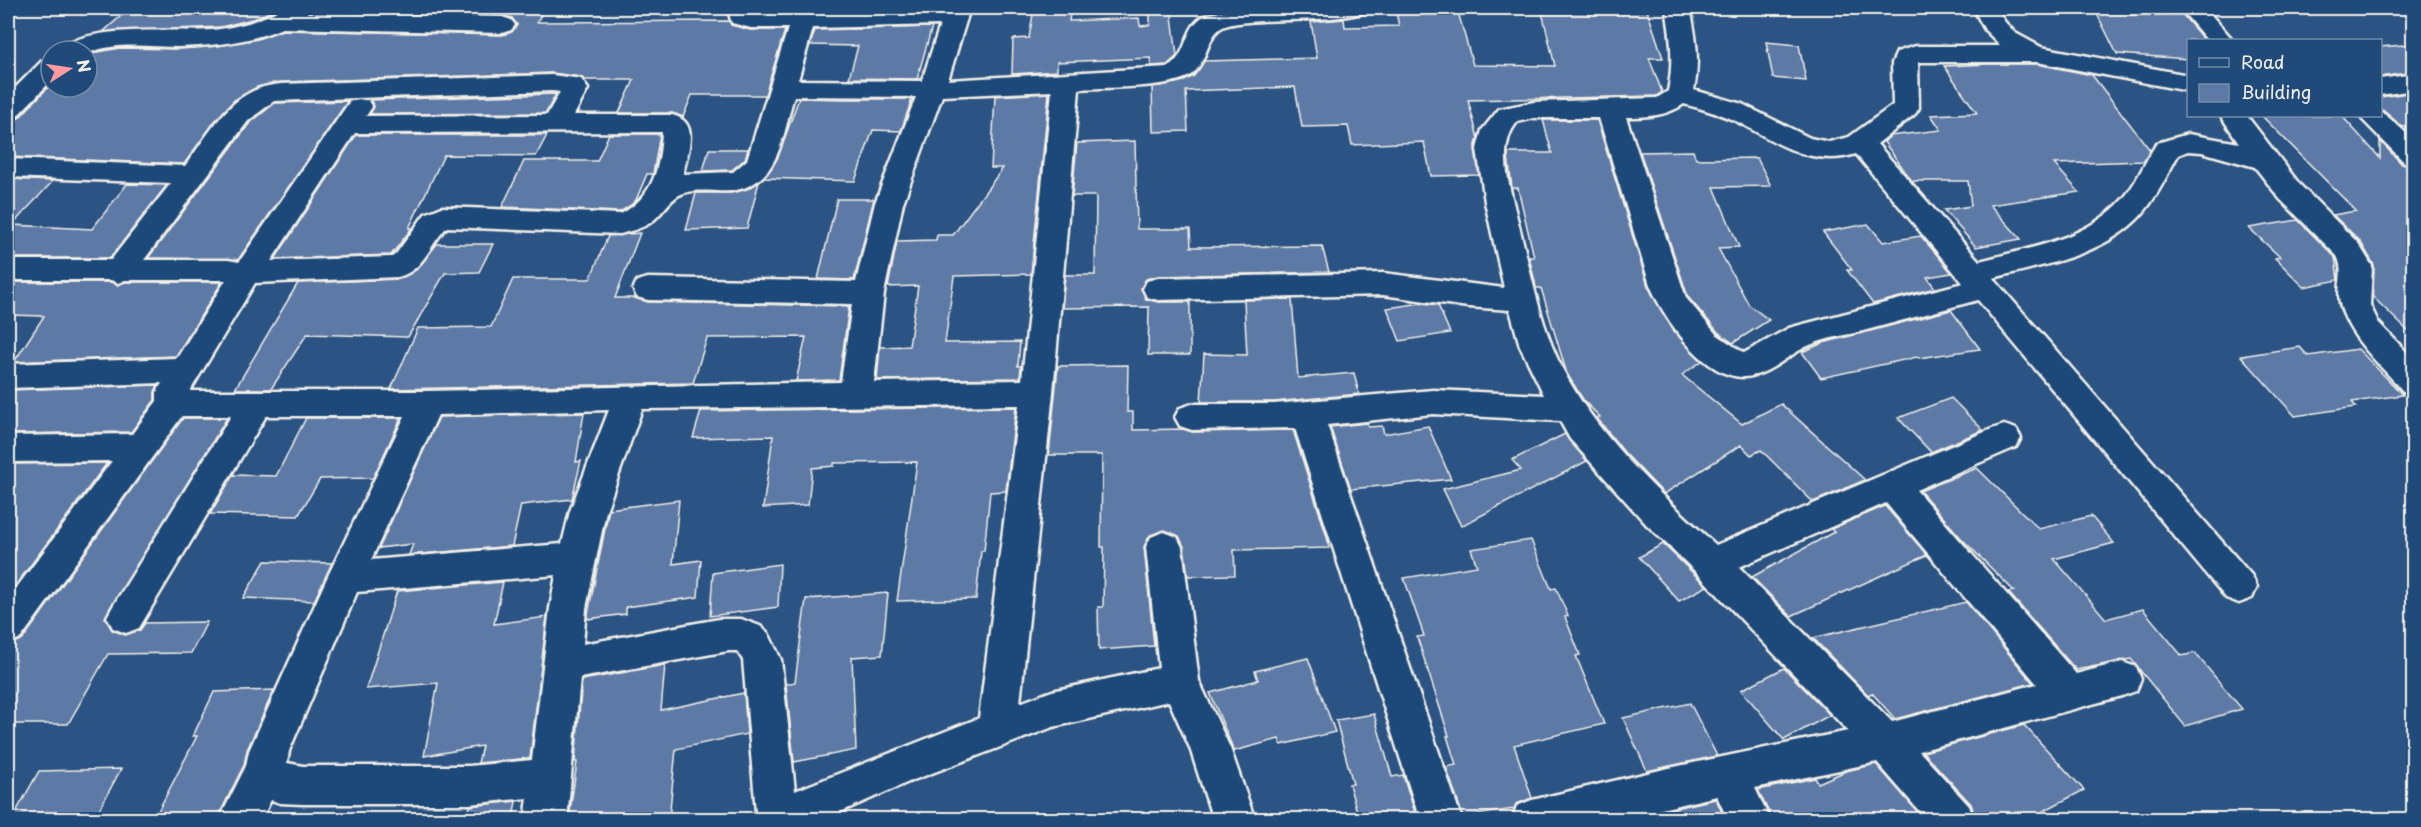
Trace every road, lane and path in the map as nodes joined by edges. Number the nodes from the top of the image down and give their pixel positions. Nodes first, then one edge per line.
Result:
1 (739, 8) edge
2 (1354, 8) edge
3 (1678, 8) edge
4 (1985, 8) edge
5 (2192, 8) edge
6 (957, 12) edge
7 (289, 14) edge
8 (378, 15) edge
9 (1201, 15) edge
10 (802, 21) junction
11 (502, 25) dead end
12 (2219, 39) edge
13 (99, 42) edge
14 (2037, 54) junction
15 (39, 78) edge
16 (2414, 82) edge
17 (1066, 83) junction
18 (2187, 83) edge
19 (2382, 87) edge
20 (784, 88) junction
21 (372, 89) junction
22 (932, 89) junction
23 (1680, 94) junction
24 (8, 110) edge
25 (1610, 110) junction
26 (2235, 117) edge
27 (2373, 117) edge
28 (556, 123) junction
29 (347, 125) junction
30 (1860, 141) junction
31 (2414, 156) edge
32 (2265, 161) junction
33 (8, 168) edge
34 (194, 175) junction
35 (666, 190) junction
36 (8, 270) edge
37 (118, 272) junction
38 (243, 272) junction
39 (1977, 280) junction
40 (648, 289) dead end
41 (1158, 289) dead end
42 (869, 293) junction
43 (1522, 300) junction
44 (185, 370) junction
45 (8, 376) edge
46 (2414, 382) edge
47 (1037, 392) junction
48 (856, 394) junction
49 (630, 397) junction
50 (427, 403) junction
51 (173, 404) junction
52 (256, 404) junction
53 (1569, 409) junction
54 (1307, 415) junction
55 (1192, 417) dead end
56 (2004, 438) dead end
57 (141, 447) junction
58 (8, 449) edge
59 (1892, 486) junction
60 (1164, 547) dead end
61 (577, 558) junction
62 (1711, 563) junction
63 (345, 578) junction
64 (2239, 587) dead end
65 (126, 617) dead end
66 (8, 627) edge
67 (564, 664) junction
68 (2122, 679) dead end
69 (1180, 681) junction
70 (2068, 694) junction
71 (998, 728) junction
72 (1885, 742) junction
73 (266, 770) junction
74 (1728, 775) junction
75 (551, 777) junction
76 (239, 819) edge
77 (546, 819) edge
78 (776, 819) edge
79 (1234, 819) edge
80 (1441, 819) edge
81 (1532, 819) edge
82 (1750, 819) edge
83 (1954, 819) edge

1 - 10 street
2 - 9 street
3 - 23 street
4 - 14 street
5 - 12 street
6 - 10 street
6 - 22 street
7 - 8 street
7 - 13 street
8 - 11 street
9 - 17 street
10 - 20 street
14 - 18 street
14 - 30 street
15 - 24 street
16 - 19 street
17 - 22 street
17 - 47 street
20 - 22 street
20 - 35 street
21 - 28 street
21 - 29 street
21 - 34 street
22 - 42 street
23 - 25 street
23 - 30 street
25 - 39 street
25 - 43 street
26 - 32 street
27 - 31 street
28 - 29 street
28 - 35 street
29 - 38 street
30 - 39 street
32 - 39 street
32 - 46 street
33 - 34 street
34 - 37 street
35 - 38 street
36 - 37 street
37 - 38 street
38 - 44 street
39 - 64 street
40 - 42 street
41 - 43 street
42 - 48 street
43 - 53 street
44 - 45 street
44 - 51 street
47 - 48 street
47 - 71 street
48 - 49 street
49 - 50 street
49 - 61 street
50 - 52 street
50 - 63 street
51 - 52 street
51 - 57 street
52 - 65 street
53 - 54 street
53 - 62 street
54 - 55 street
54 - 80 street
56 - 59 street
57 - 58 street
57 - 66 street
59 - 62 street
59 - 70 street
60 - 69 street
61 - 63 street
61 - 67 street
62 - 72 street
63 - 73 street
67 - 75 street
67 - 78 street
68 - 70 street
69 - 71 street
69 - 79 street
70 - 72 street
71 - 78 street
72 - 74 street
72 - 83 street
73 - 75 street
73 - 76 street
74 - 81 street
74 - 82 street
75 - 77 street

